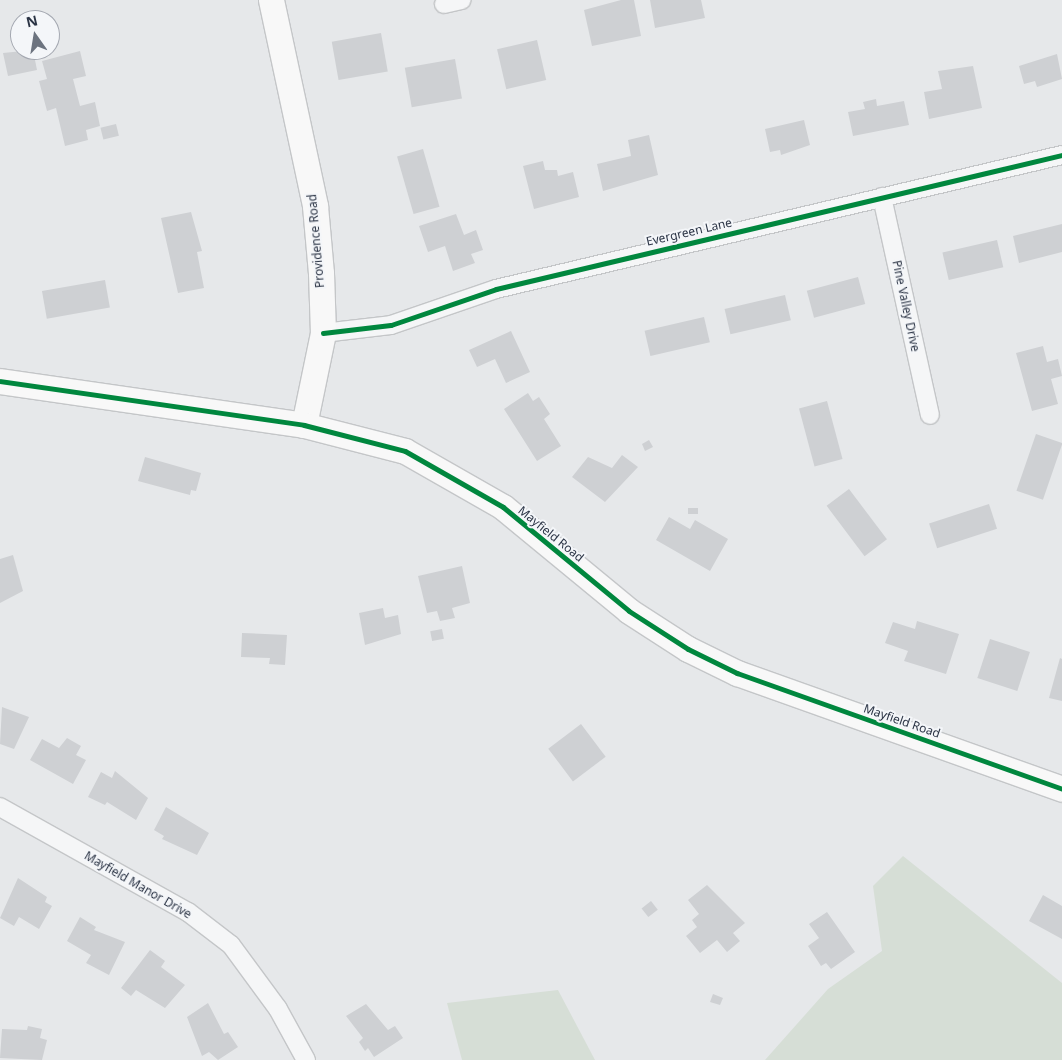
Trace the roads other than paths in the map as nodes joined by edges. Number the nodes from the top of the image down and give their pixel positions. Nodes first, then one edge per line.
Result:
1 (271, 0) edge
2 (462, 0) edge
3 (444, 4) dead end
4 (1062, 155) edge
5 (882, 197) junction
6 (323, 333) junction
7 (0, 381) edge
8 (930, 415) dead end
9 (304, 425) junction
10 (1062, 789) edge
11 (0, 807) edge
12 (306, 1060) edge

1 - 6 street, Providence Road
2 - 3 street
4 - 5 street, Evergreen Lane
5 - 6 street, Evergreen Lane
5 - 8 street, Pine Valley Drive
6 - 9 street, Providence Road
7 - 9 street, Mayfield Road
9 - 10 street, Mayfield Road
11 - 12 street, Mayfield Manor Drive

